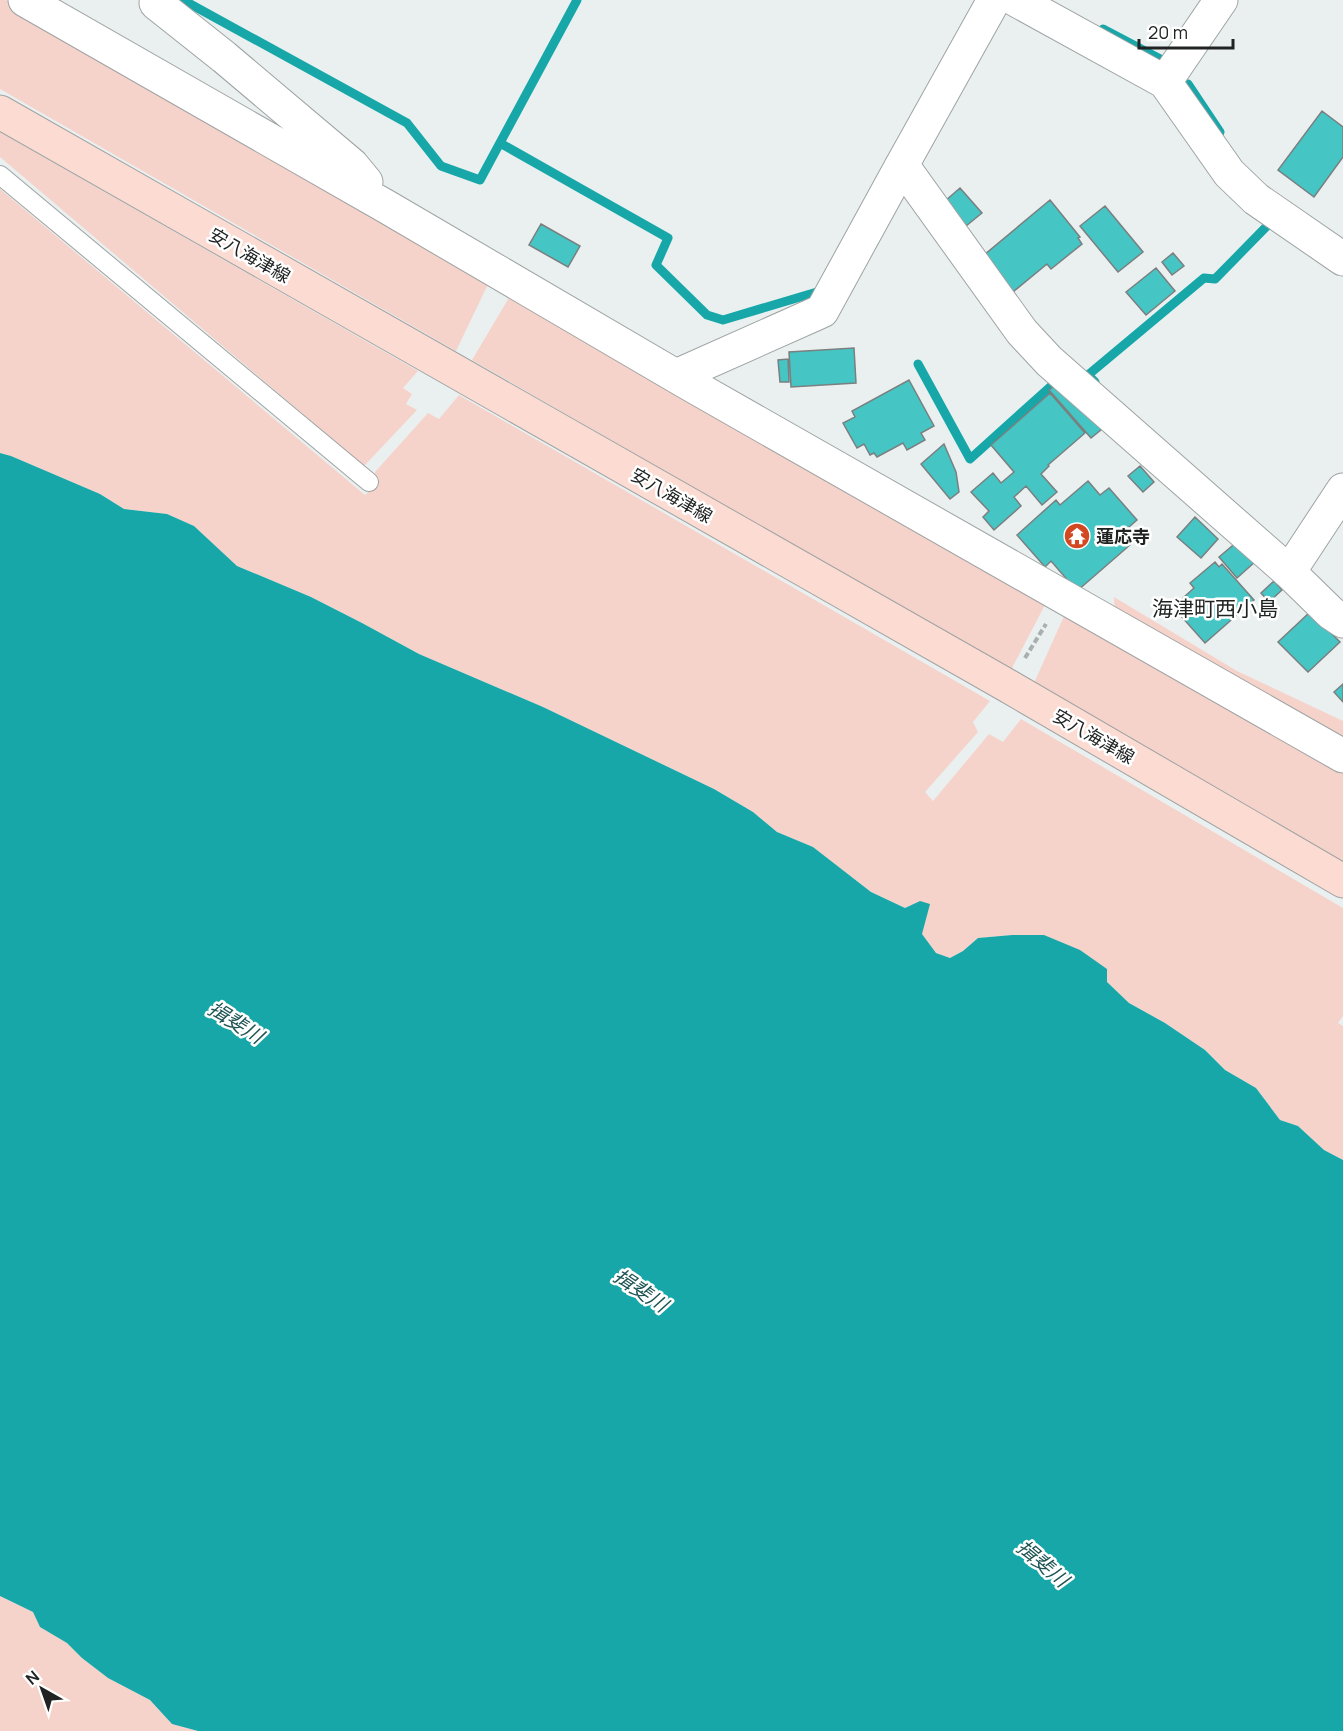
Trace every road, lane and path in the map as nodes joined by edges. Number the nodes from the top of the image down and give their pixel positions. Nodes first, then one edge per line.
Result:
1 (25, 0) edge
2 (157, 0) edge
3 (994, 0) edge
4 (1016, 0) edge
5 (1221, 0) edge
6 (1165, 82) junction
7 (0, 112) edge
8 (902, 165) junction
9 (0, 175) edge
10 (387, 207) junction
11 (1343, 259) edge
12 (676, 376) junction
13 (369, 482) dead end
14 (1343, 490) edge
15 (1289, 572) junction
16 (1062, 597) junction
17 (1343, 621) edge
18 (1008, 686) junction
19 (1343, 756) edge
20 (1343, 881) edge

1 - 10 street
2 - 10 street
3 - 8 street
4 - 6 street
5 - 6 street
6 - 11 street
7 - 18 main road, 安八海津線
8 - 12 street
8 - 15 street
9 - 13 lane
10 - 12 street
12 - 16 street
14 - 15 street
15 - 17 street
16 - 18 path
16 - 19 street
18 - 20 main road, 安八海津線

